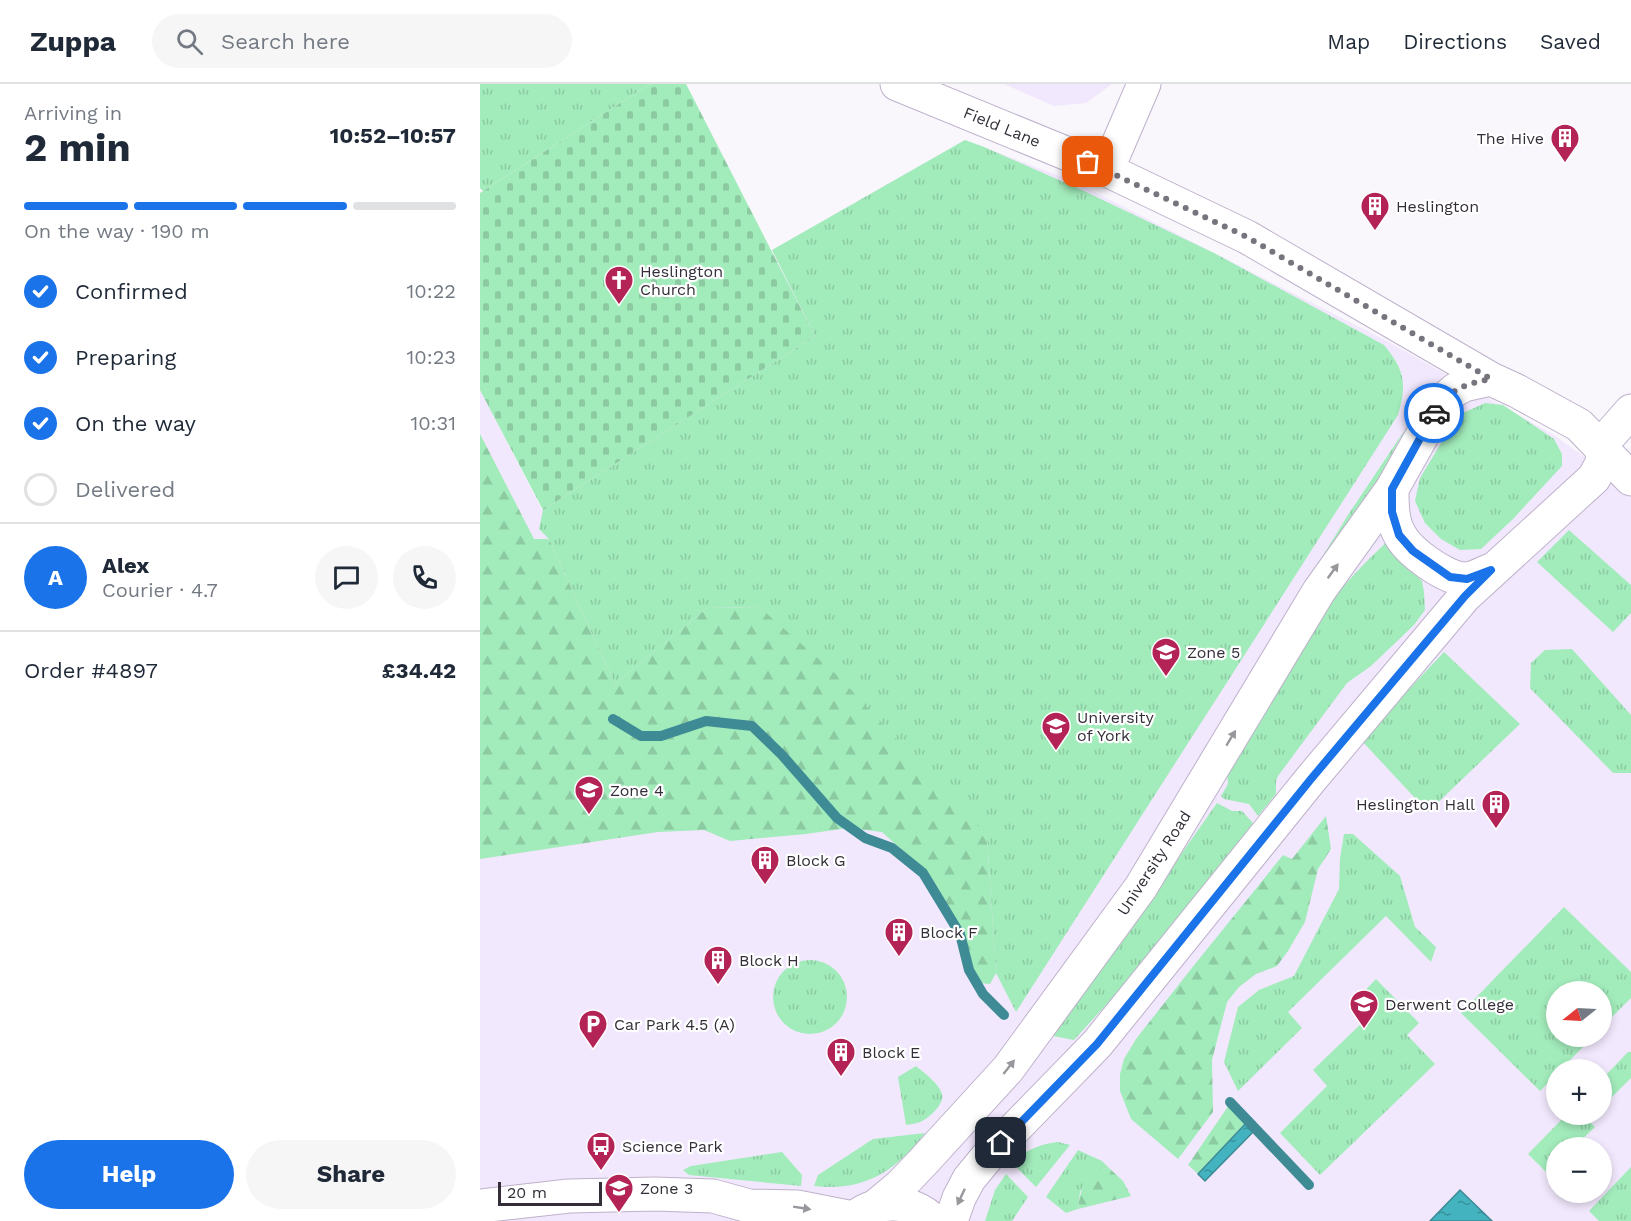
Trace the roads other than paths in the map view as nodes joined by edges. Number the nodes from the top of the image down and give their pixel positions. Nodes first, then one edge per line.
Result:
1 (897, 84) edge
2 (1144, 84) edge
3 (1107, 170) junction
4 (1424, 340) junction
5 (1491, 379) junction
6 (1441, 402) junction
7 (1631, 411) edge
8 (1602, 449) junction
9 (1631, 479) edge
10 (1392, 489) junction
11 (1631, 497) edge
12 (1574, 498) junction
13 (1491, 570) junction
14 (480, 1206) edge
15 (759, 1213) edge
16 (860, 1215) edge
17 (933, 1221) edge
18 (951, 1221) edge

1 - 3 street, Field Lane
2 - 3 street
3 - 4 street, Field Lane
4 - 5 street, Field Lane
4 - 6 street
5 - 6 street, University Road
5 - 8 street
6 - 10 street, University Road
7 - 8 street
8 - 9 street
8 - 12 street
10 - 13 street
16 -> 10 street, University Road
11 - 12 street
12 - 13 street
13 -> 18 street
14 - 15 street
15 -> 16 street
16 - 17 street

